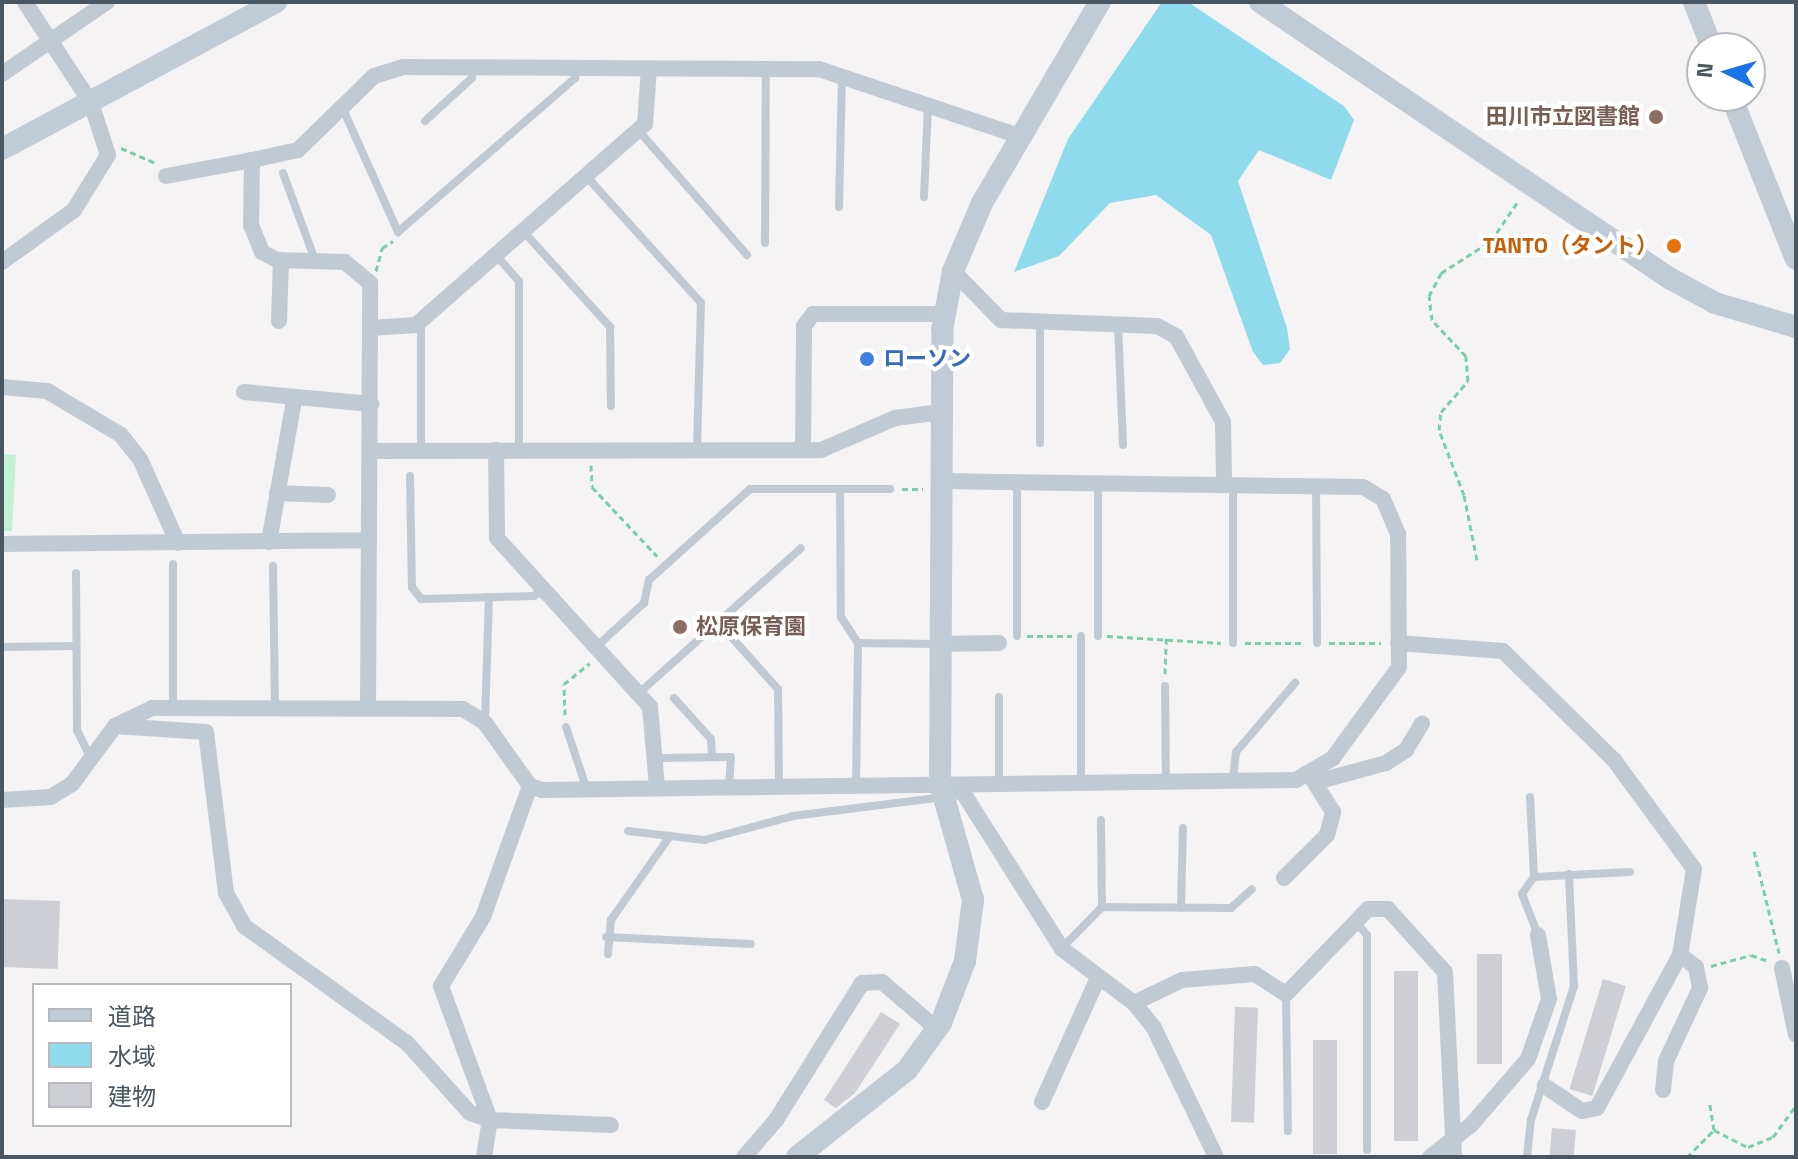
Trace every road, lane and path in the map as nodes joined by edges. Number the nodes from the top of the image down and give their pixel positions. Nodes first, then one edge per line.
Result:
1 (25, 2) edge
2 (107, 2) edge
3 (276, 2) edge
4 (1100, 2) edge
5 (1260, 2) edge
6 (1694, 2) edge
7 (1706, 32) edge
8 (49, 41) junction
9 (472, 67) junction
10 (576, 68) junction
11 (649, 68) junction
12 (766, 69) junction
13 (2, 74) edge
14 (842, 76) junction
15 (91, 103) junction
16 (928, 104) junction
17 (343, 109) junction
18 (1737, 112) edge
19 (425, 121) dead end
20 (638, 130) junction
21 (1016, 135) junction
22 (108, 142) junction
23 (2, 149) edge
24 (252, 160) junction
25 (283, 173) dead end
26 (173, 175) joint
27 (586, 176) junction
28 (1531, 184) junction
29 (924, 197) dead end
30 (839, 207) dead end
31 (523, 231) junction
32 (398, 232) junction
33 (765, 243) dead end
34 (496, 255) junction
35 (747, 255) dead end
36 (1796, 259) edge
37 (281, 260) junction
38 (315, 261) junction
39 (2, 262) edge
40 (953, 271) junction
41 (367, 277) junction
42 (945, 314) junction
43 (279, 321) dead end
44 (421, 321) junction
45 (1040, 325) junction
46 (1118, 325) junction
47 (1796, 327) edge
48 (371, 328) junction
49 (2, 387) edge
50 (244, 392) dead end
51 (294, 400) junction
52 (371, 404) junction
53 (611, 406) dead end
54 (942, 412) junction
55 (1040, 443) dead end
56 (1123, 445) dead end
57 (496, 450) junction
58 (519, 450) junction
59 (591, 450) junction
60 (697, 450) junction
61 (803, 450) junction
62 (371, 451) junction
63 (421, 451) junction
64 (410, 476) dead end
65 (1017, 481) junction
66 (1098, 482) junction
67 (1229, 482) junction
68 (1316, 483) junction
69 (940, 485) junction
70 (840, 489) junction
71 (890, 489) joint
72 (277, 493) junction
73 (328, 495) dead end
74 (369, 540) junction
75 (269, 542) junction
76 (178, 543) junction
77 (2, 544) edge
78 (801, 548) dead end
79 (1477, 560) dead end
80 (173, 564) dead end
81 (666, 565) junction
82 (273, 566) dead end
83 (76, 573) dead end
84 (544, 589) junction
85 (489, 597) junction
86 (718, 622) junction
87 (1017, 636) joint
88 (1081, 636) joint
89 (1098, 636) joint
90 (1166, 637) junction
91 (858, 643) junction
92 (999, 643) dead end
93 (1233, 643) junction
94 (1317, 643) junction
95 (1398, 643) junction
96 (938, 644) junction
97 (76, 646) junction
98 (2, 647) edge
99 (599, 650) junction
100 (1295, 683) dead end
101 (1165, 686) joint
102 (638, 694) junction
103 (999, 697) dead end
104 (674, 698) dead end
105 (275, 707) junction
106 (368, 707) junction
107 (173, 708) junction
108 (485, 723) junction
109 (1422, 723) dead end
110 (115, 726) junction
111 (566, 727) joint
112 (712, 757) junction
113 (90, 758) junction
114 (657, 758) junction
115 (999, 780) junction
116 (1081, 780) junction
117 (1166, 780) junction
118 (1233, 780) junction
119 (1314, 780) junction
120 (530, 786) junction
121 (586, 787) junction
122 (657, 787) junction
123 (729, 787) junction
124 (779, 787) junction
125 (856, 787) junction
126 (942, 790) junction
127 (1530, 797) dead end
128 (2, 800) edge
129 (1101, 820) dead end
130 (1183, 828) dead end
131 (628, 831) dead end
132 (670, 836) junction
133 (1754, 851) dead end
134 (1630, 872) dead end
135 (1569, 874) junction
136 (1534, 877) junction
137 (1284, 878) dead end
138 (1252, 889) dead end
139 (1102, 907) junction
140 (1181, 908) junction
141 (1356, 922) junction
142 (1538, 935) joint
143 (606, 937) junction
144 (751, 944) dead end
145 (1062, 949) junction
146 (608, 954) dead end
147 (1680, 955) junction
148 (1696, 967) junction
149 (1782, 968) junction
150 (1098, 978) junction
151 (1286, 994) junction
152 (1134, 1003) junction
153 (937, 1029) junction
154 (1796, 1035) edge
155 (1545, 1086) junction
156 (1663, 1090) dead end
157 (1709, 1100) dead end
158 (1042, 1102) dead end
159 (1796, 1105) edge
160 (490, 1120) junction
161 (611, 1125) dead end
162 (1714, 1130) junction
163 (1288, 1131) dead end
164 (1367, 1150) dead end
165 (1451, 1150) edge
166 (484, 1157) edge
167 (744, 1157) edge
168 (797, 1157) edge
169 (1216, 1157) edge
170 (1430, 1157) edge
171 (1527, 1157) edge
172 (1687, 1157) edge

1 - 8 street
2 - 8 street
3 - 15 street
4 - 21 street
5 - 28 street
6 - 7 street
8 - 13 street
8 - 15 street
9 - 10 street
9 - 17 street
9 - 19 lane
10 - 11 street
10 - 32 lane
11 - 12 street
11 - 20 street
12 - 14 street
12 - 33 lane
14 - 16 street
14 - 30 lane
15 - 22 street
15 - 23 street
16 - 21 street
16 - 29 lane
17 - 24 street
17 - 32 lane
18 - 36 street
20 - 27 street
20 - 35 lane
21 - 40 street
22 - 26 path
22 - 39 street
24 - 26 street
24 - 37 street
25 - 38 lane
27 - 31 street
27 - 60 lane
28 - 47 street
28 - 79 path
31 - 34 street
31 - 53 lane
32 - 41 path
34 - 44 street
34 - 58 lane
37 - 38 street
37 - 43 street
38 - 41 street
40 - 42 street
40 - 45 street
41 - 48 street
42 - 54 street
42 - 61 street
44 - 48 street
44 - 63 lane
45 - 46 street
45 - 55 lane
46 - 56 lane
46 - 67 street
48 - 52 street
49 - 76 street
50 - 51 street
51 - 52 street
51 - 72 street
52 - 62 street
54 - 61 street
54 - 69 street
57 - 58 street
57 - 63 street
57 - 84 street
58 - 59 street
59 - 60 street
59 - 81 path
60 - 61 street
62 - 63 street
62 - 74 street
64 - 85 lane
65 - 66 street
65 - 69 street
65 - 87 lane
66 - 67 street
66 - 89 lane
67 - 68 street
67 - 93 lane
68 - 94 lane
68 - 95 street
69 - 71 path
69 - 96 street
70 - 71 lane
70 - 81 lane
70 - 91 lane
72 - 73 street
72 - 75 street
74 - 75 street
74 - 106 street
75 - 76 street
76 - 77 street
78 - 86 lane
80 - 107 lane
81 - 99 lane
82 - 105 lane
83 - 97 lane
84 - 85 lane
84 - 99 street
85 - 108 lane
86 - 102 lane
86 - 124 lane
87 - 88 path
88 - 116 lane
89 - 90 path
90 - 93 path
90 - 101 path
91 - 96 lane
91 - 125 lane
92 - 96 street
93 - 94 path
94 - 95 path
95 - 119 street
95 - 147 street
96 - 126 street
97 - 98 lane
97 - 113 lane
99 - 102 street
99 - 111 path
100 - 118 lane
101 - 117 lane
102 - 114 street
103 - 115 lane
104 - 112 lane
105 - 106 street
105 - 107 street
106 - 108 street
107 - 110 street
108 - 120 street
109 - 119 street
110 - 113 street
110 - 160 street
111 - 121 lane
112 - 114 lane
112 - 123 lane
113 - 128 street
114 - 122 street
115 - 116 street
115 - 126 street
116 - 117 street
117 - 118 street
118 - 119 street
119 - 137 street
120 - 121 street
120 - 160 street
121 - 122 street
122 - 123 street
123 - 124 street
124 - 125 street
125 - 126 street
126 - 132 lane
126 - 145 street
126 - 153 street
127 - 136 lane
129 - 139 lane
130 - 140 lane
131 - 132 lane
132 - 143 lane
133 - 149 path
134 - 135 lane
135 - 136 lane
135 - 155 lane
136 - 142 lane
138 - 140 lane
139 - 140 lane
139 - 145 lane
141 - 151 street
141 - 164 lane
141 - 165 street
142 - 165 street
143 - 144 lane
143 - 146 lane
145 - 150 street
147 - 148 street
147 - 155 street
148 - 149 path
148 - 156 street
149 - 154 street
150 - 152 street
150 - 158 street
151 - 152 street
151 - 163 lane
152 - 169 street
153 - 167 street
153 - 168 street
155 - 171 lane
157 - 162 path
159 - 162 path
160 - 161 street
160 - 166 street
162 - 172 path
165 - 170 street

